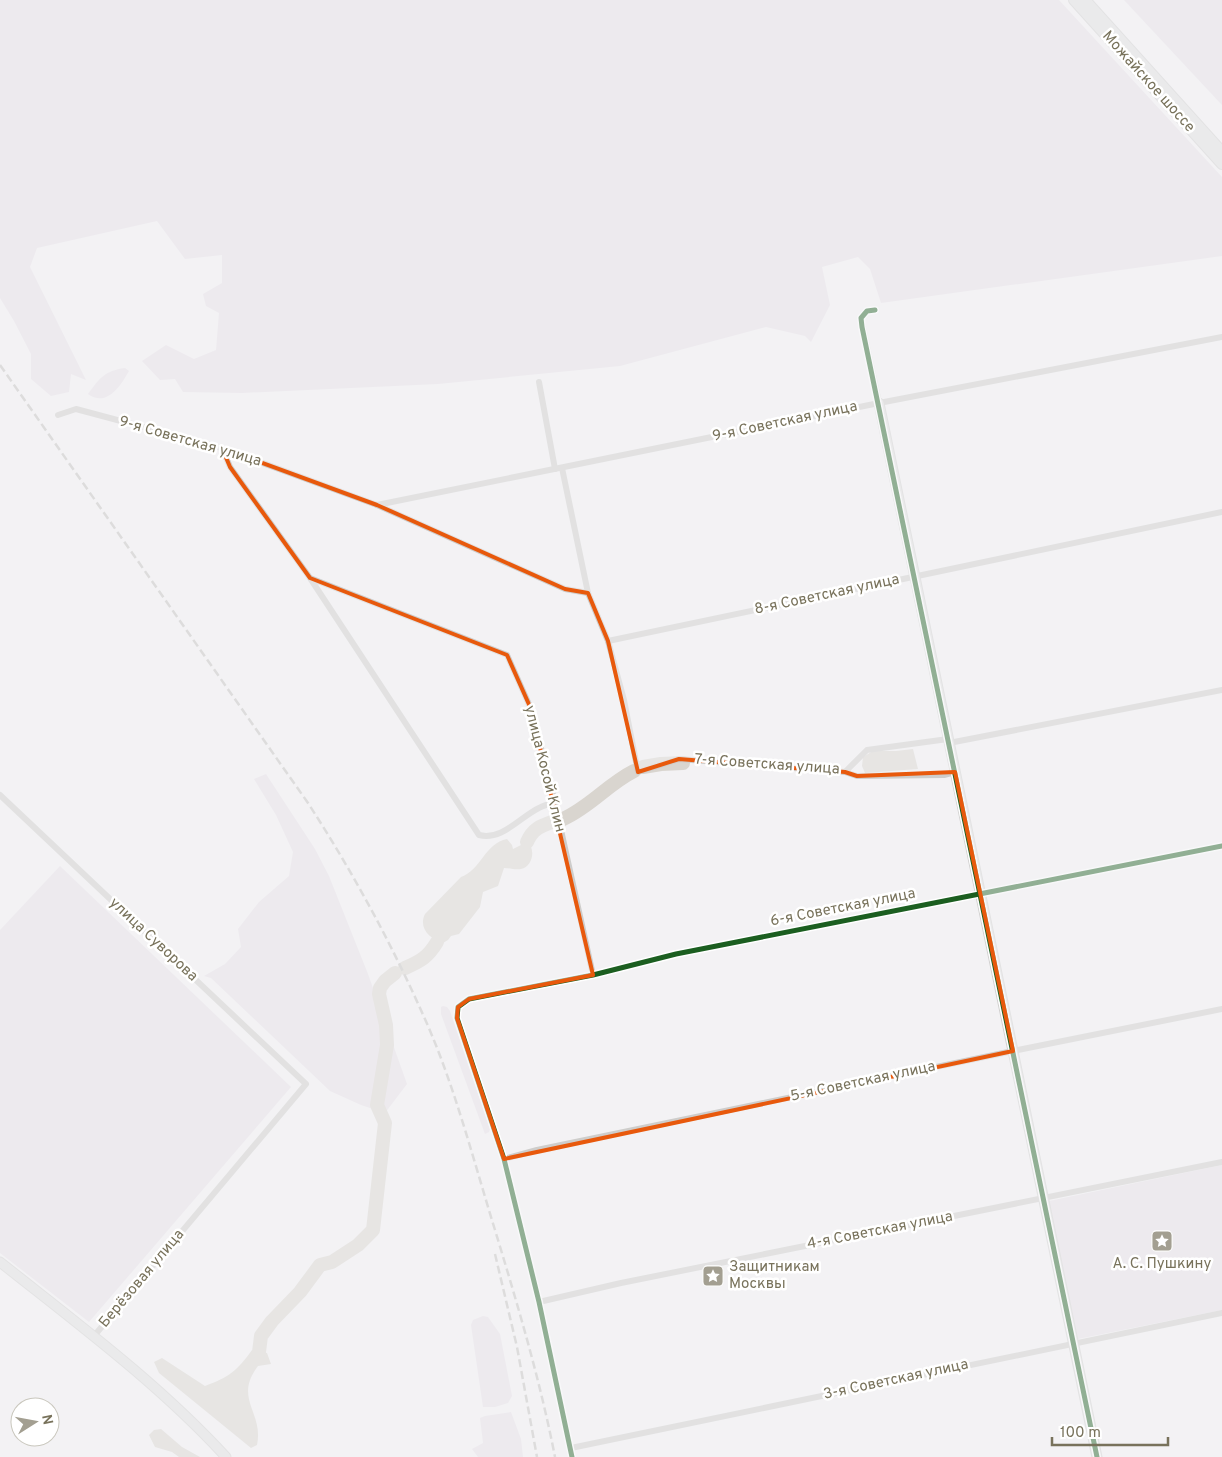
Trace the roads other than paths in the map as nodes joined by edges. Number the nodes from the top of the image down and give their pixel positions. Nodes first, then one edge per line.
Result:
1 (1074, 0) edge
2 (1085, 0) edge
3 (1222, 152) edge
4 (1222, 164) edge
5 (875, 310) dead end
6 (1222, 337) edge
7 (539, 382) dead end
8 (878, 403) junction
9 (58, 415) dead end
10 (222, 448) junction
11 (558, 468) junction
12 (377, 505) junction
13 (1222, 512) edge
14 (914, 577) junction
15 (310, 578) junction
16 (588, 593) junction
17 (608, 641) junction
18 (1222, 690) edge
19 (948, 741) junction
20 (845, 772) junction
21 (954, 772) junction
22 (0, 795) edge
23 (554, 803) junction
24 (1222, 846) edge
25 (980, 894) junction
26 (593, 975) junction
27 (1222, 1009) edge
28 (1013, 1051) junction
29 (306, 1084) joint
30 (504, 1159) junction
31 (1222, 1162) edge
32 (1044, 1198) junction
33 (0, 1262) edge
34 (539, 1302) junction
35 (1222, 1314) edge
36 (94, 1336) junction
37 (1074, 1343) junction
38 (571, 1448) junction
39 (226, 1457) edge
40 (572, 1457) edge
41 (1097, 1457) edge

1 - 4 main road, Можайское шоссе
2 - 3 main road, Можайское шоссе
5 - 8 street
6 - 8 street, 9-я Советская улица
7 - 11 street
8 - 11 street, 9-я Советская улица
8 - 14 street
9 - 10 street, 9-я Советская улица
10 - 12 street, 9-я Советская улица
10 - 15 street
11 - 12 street, 9-я Советская улица
11 - 16 street
12 - 16 street, 9-я Советская улица
13 - 14 street, 8-я Советская улица
14 - 17 street, 8-я Советская улица
14 - 19 street
15 - 23 street, улица Косой Клин
15 - 23 street
16 - 17 street
17 - 20 street, 7-я Советская улица
18 - 19 street, 7-я Советская улица
19 - 20 street, 7-я Советская улица
19 - 21 street
20 - 21 street
21 - 25 street
22 - 29 street, улица Суворова
23 - 26 street, улица Косой Клин
24 - 25 street, 6-я Советская улица
25 - 26 street, 6-я Советская улица
25 - 28 street
26 - 30 street, 6-я Советская улица
27 - 28 street, 5-я Советская улица
28 - 30 street, 5-я Советская улица
28 - 32 street
29 - 36 street, Берёзовая улица
30 - 34 street
31 - 32 street, 4-я Советская улица
32 - 34 street, 4-я Советская улица
32 - 37 street
33 - 36 street
34 - 38 street
35 - 37 street, 3-я Советская улица
36 - 39 street, Берёзовая улица
37 - 38 street, 3-я Советская улица
37 - 41 street
38 - 40 street

